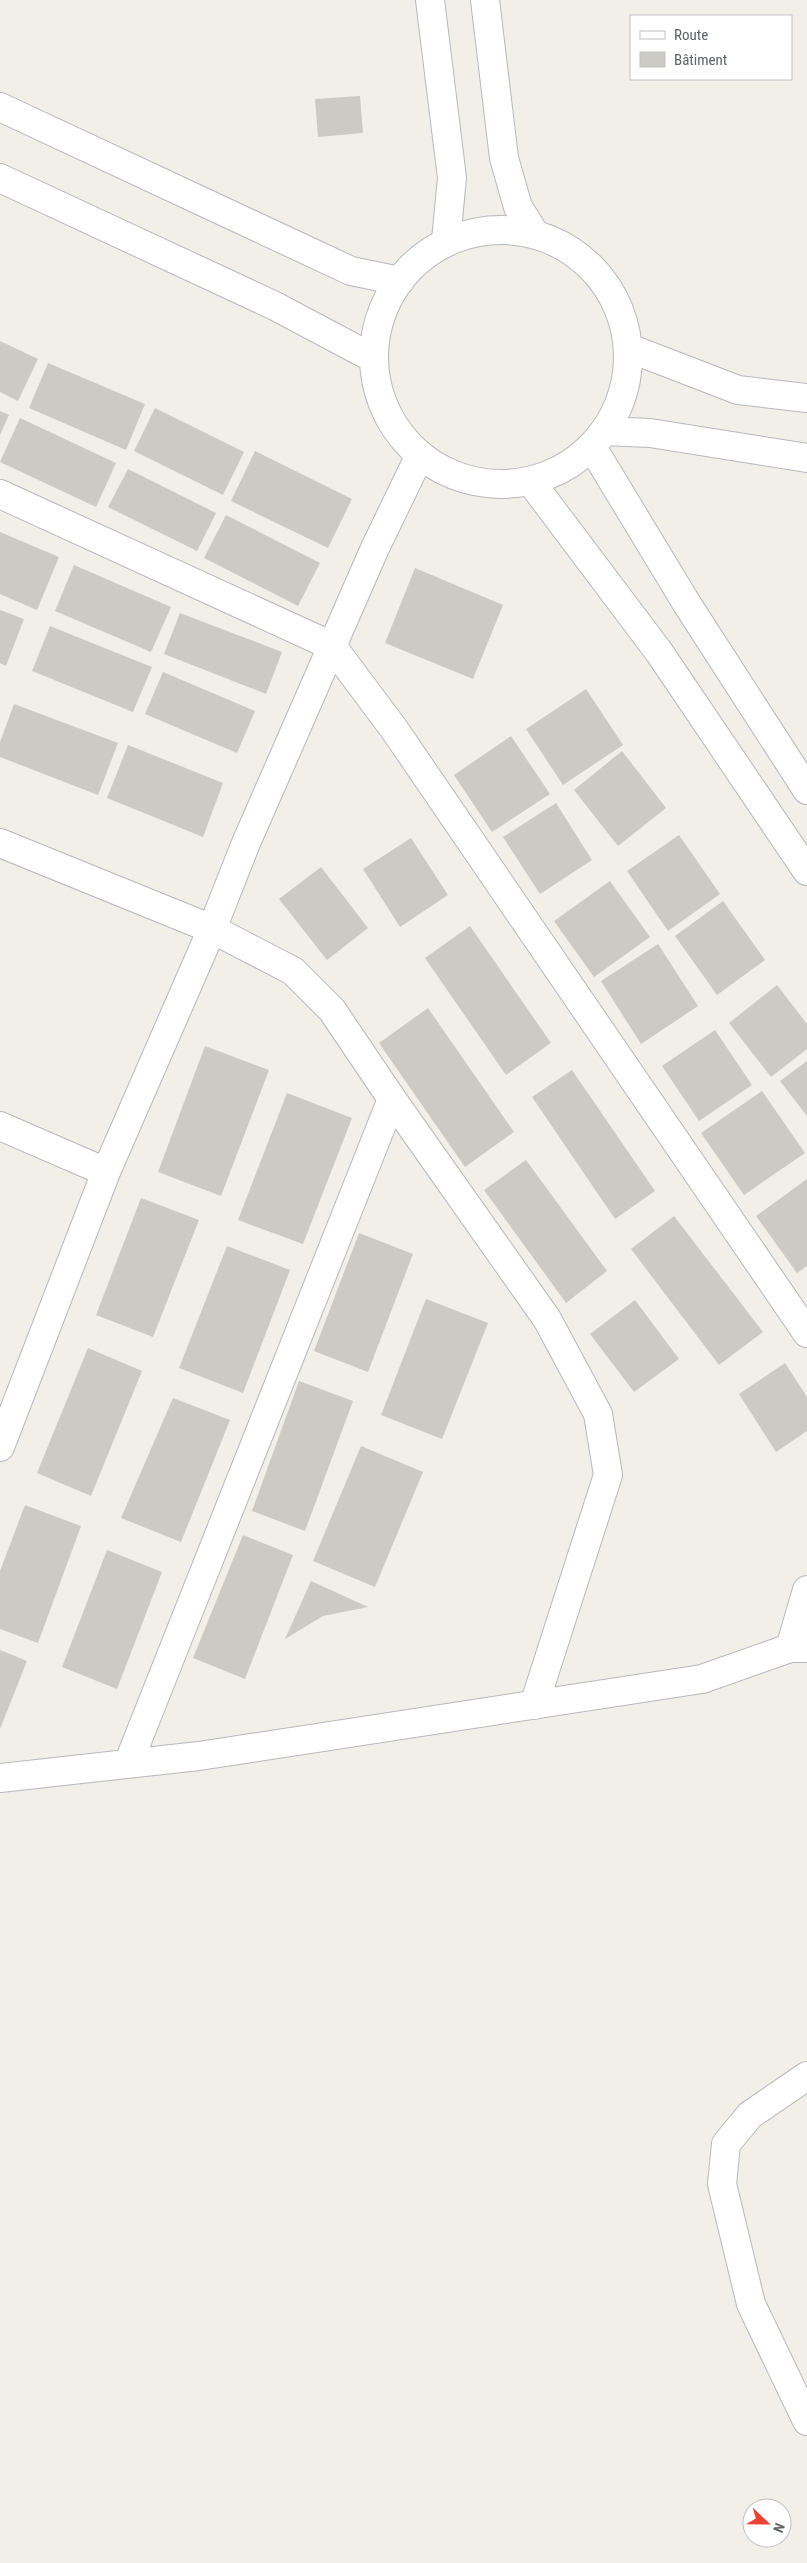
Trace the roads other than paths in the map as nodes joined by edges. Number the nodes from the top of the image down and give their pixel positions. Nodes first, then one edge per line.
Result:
1 (430, 0) edge
2 (485, 0) edge
3 (0, 107) edge
4 (0, 178) edge
5 (534, 234) junction
6 (446, 240) junction
7 (400, 281) junction
8 (628, 348) junction
9 (371, 357) junction
10 (807, 398) edge
11 (598, 439) junction
12 (420, 455) junction
13 (807, 458) edge
14 (531, 482) junction
15 (0, 494) edge
16 (332, 646) junction
17 (807, 790) edge
18 (0, 843) edge
19 (807, 871) edge
20 (212, 929) junction
21 (392, 1100) junction
22 (0, 1126) edge
23 (106, 1172) junction
24 (807, 1333) edge
25 (0, 1447) edge
26 (807, 1590) edge
27 (799, 1648) edge
28 (534, 1704) junction
29 (128, 1764) junction
30 (0, 1778) edge
31 (807, 2076) edge
32 (807, 2421) edge

1 - 6 street
2 - 5 street
3 - 7 street
4 - 9 street
5 - 6 street
5 - 8 street
6 - 7 street
7 - 9 street
8 - 10 street
8 - 11 street
9 - 12 street
11 - 13 street
11 - 14 street
11 - 17 street
12 - 14 street
12 - 16 street
14 - 19 street
15 - 16 street
16 - 20 street
16 - 24 street
18 - 20 street
20 - 21 street
20 - 23 street
21 - 28 street
21 - 29 street
22 - 23 street
23 - 25 street
26 - 27 street
27 - 28 street
28 - 29 street
29 - 30 street
31 - 32 street

